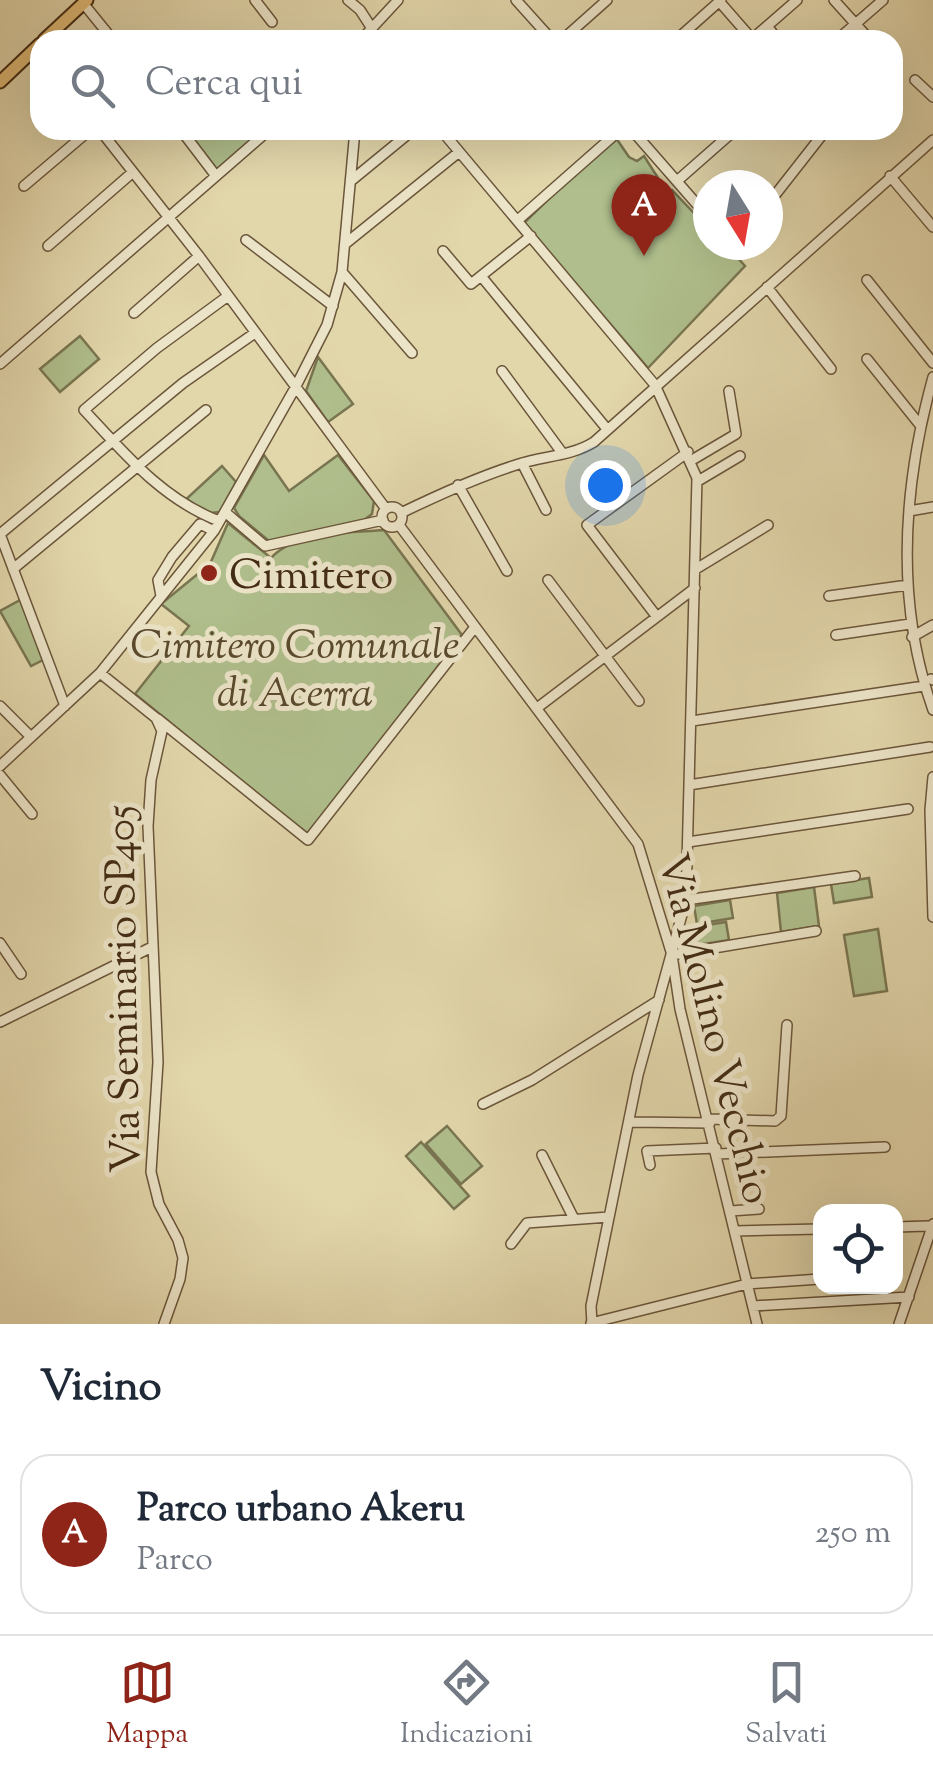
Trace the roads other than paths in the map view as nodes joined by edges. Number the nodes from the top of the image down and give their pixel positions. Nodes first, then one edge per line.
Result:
1 (255, 0) edge
2 (348, 0) edge
3 (398, 0) edge
4 (516, 0) edge
5 (607, 0) edge
6 (720, 0) edge
7 (797, 0) edge
8 (834, 0) edge
9 (883, 0) edge
10 (84, 1) edge
11 (272, 22) dead end
12 (855, 24) junction
13 (767, 26) junction
14 (371, 27) junction
15 (56, 30) edge
16 (106, 30) edge
17 (369, 30) edge
18 (543, 30) edge
19 (573, 30) edge
20 (687, 30) edge
21 (745, 30) edge
22 (762, 30) edge
23 (770, 30) edge
24 (848, 30) edge
25 (861, 30) edge
26 (30, 54) edge
27 (1, 79) edge
28 (915, 80) dead end
29 (933, 97) edge
30 (78, 140) edge
31 (108, 140) edge
32 (189, 140) edge
33 (257, 140) edge
34 (354, 140) edge
35 (401, 140) edge
36 (449, 140) edge
37 (609, 140) edge
38 (641, 140) edge
39 (724, 140) edge
40 (818, 140) edge
41 (933, 140) edge
42 (459, 152) junction
43 (132, 172) junction
44 (216, 176) junction
45 (890, 176) junction
46 (352, 180) junction
47 (677, 181) junction
48 (783, 185) edge
49 (24, 186) dead end
50 (693, 200) edge
51 (168, 218) junction
52 (519, 219) junction
53 (933, 227) edge
54 (531, 236) junction
55 (246, 240) dead end
56 (345, 244) junction
57 (48, 246) dead end
58 (443, 251) dead end
59 (199, 256) junction
60 (342, 272) junction
61 (481, 276) junction
62 (867, 280) dead end
63 (767, 287) junction
64 (228, 296) junction
65 (333, 306) junction
66 (134, 313) dead end
67 (254, 332) junction
68 (412, 353) dead end
69 (867, 359) dead end
70 (933, 363) edge
71 (0, 364) edge
72 (831, 370) dead end
73 (502, 371) dead end
74 (933, 377) edge
75 (655, 385) junction
76 (295, 388) junction
77 (729, 391) dead end
78 (206, 410) dead end
79 (920, 426) junction
80 (607, 428) junction
81 (113, 441) junction
82 (563, 454) junction
83 (690, 456) junction
84 (740, 456) dead end
85 (522, 463) junction
86 (138, 467) junction
87 (698, 482) junction
88 (458, 485) junction
89 (933, 507) edge
90 (546, 510) dead end
91 (909, 511) junction
92 (402, 513) junction
93 (385, 515) junction
94 (219, 521) junction
95 (399, 525) junction
96 (768, 525) dead end
97 (0, 534) edge
98 (14, 569) junction
99 (696, 569) junction
100 (507, 571) dead end
101 (548, 580) dead end
102 (908, 585) junction
103 (696, 588) junction
104 (161, 596) junction
105 (829, 596) dead end
106 (657, 616) junction
107 (910, 624) junction
108 (933, 625) edge
109 (475, 627) junction
110 (836, 634) dead end
111 (912, 637) junction
112 (604, 657) junction
113 (100, 672) junction
114 (929, 681) edge
115 (638, 701) dead end
116 (0, 706) edge
117 (66, 706) junction
118 (537, 708) junction
119 (933, 710) edge
120 (156, 718) junction
121 (692, 722) junction
122 (32, 738) junction
123 (930, 747) dead end
124 (0, 766) edge
125 (0, 775) edge
126 (933, 777) edge
127 (690, 785) junction
128 (908, 808) dead end
129 (32, 814) dead end
130 (688, 842) junction
131 (855, 876) dead end
132 (686, 900) junction
133 (933, 917) edge
134 (816, 931) dead end
135 (0, 944) edge
136 (152, 947) junction
137 (672, 955) junction
138 (21, 974) dead end
139 (658, 1000) junction
140 (0, 1022) edge
141 (787, 1025) dead end
142 (483, 1104) dead end
143 (710, 1121) junction
144 (632, 1122) dead end
145 (886, 1147) dead end
146 (717, 1151) junction
147 (542, 1155) dead end
148 (650, 1166) dead end
149 (759, 1209) dead end
150 (730, 1211) junction
151 (609, 1217) junction
152 (574, 1219) junction
153 (930, 1225) edge
154 (903, 1227) edge
155 (813, 1229) edge
156 (735, 1231) junction
157 (511, 1244) dead end
158 (813, 1280) edge
159 (747, 1284) junction
160 (909, 1296) junction
161 (753, 1306) junction
162 (164, 1324) edge
163 (591, 1324) edge
164 (757, 1324) edge
165 (899, 1324) edge

1 - 11 street
2 - 14 street
3 - 14 street
4 - 18 street
5 - 19 street
6 - 20 street
6 - 21 street
7 - 13 street
8 - 12 street
9 - 12 street
10 - 15 main road
10 - 16 street
12 - 24 street
12 - 25 street
13 - 22 street
13 - 23 street
14 - 17 street
26 - 27 main road
28 - 29 street
30 - 49 street
31 - 43 street
32 - 44 street
33 - 44 street
34 - 46 street
35 - 46 street
36 - 42 street
37 - 52 street
38 - 47 street
39 - 47 street
40 - 48 street
41 - 45 street
42 - 52 street
42 - 56 street
43 - 51 street
43 - 57 street
44 - 51 street
45 - 53 street
45 - 63 street
46 - 56 street
47 - 50 street
51 - 59 street
51 - 71 street
52 - 54 street
54 - 61 street
54 - 75 street
55 - 65 street
56 - 60 street
58 - 61 street
59 - 64 street
59 - 66 street
60 - 65 street
60 - 68 street
61 - 80 street
62 - 70 street
63 - 72 street
63 - 75 street
64 - 67 street
64 - 81 street
65 - 76 street
67 - 76 street
67 - 81 street
69 - 79 street
73 - 82 street
74 - 79 street
75 - 80 street
75 - 83 street
76 - 93 street
76 - 94 street
77 - 83 street
78 - 86 street
79 - 91 street
80 - 82 street
81 - 86 street
81 - 97 street
82 - 85 street
83 - 87 street
83 - 106 street
84 - 87 street
85 - 88 street
85 - 90 street
86 - 94 street
86 - 98 street
87 - 99 street
88 - 92 street
88 - 100 street
89 - 91 street
91 - 102 street
92 - 93 street
92 - 95 street
93 - 94 street
93 - 95 street
94 - 104 street
94 - 104 street
95 - 109 street, Via Molino Vecchio
96 - 99 street
97 - 98 street
98 - 117 street
99 - 103 street
101 - 112 street
102 - 105 street
102 - 107 street
103 - 106 street
103 - 121 street
104 - 113 street
106 - 112 street
107 - 110 street
107 - 111 street
108 - 111 street
109 - 118 street, Via Molino Vecchio
109 - 120 street
111 - 114 street
112 - 115 street
112 - 118 street
113 - 117 street
113 - 120 street
114 - 119 street
114 - 121 street
116 - 122 street
117 - 122 street
118 - 137 street, Via Molino Vecchio
120 - 136 street, Via Seminario SP405
121 - 127 street
122 - 124 street
123 - 127 street
125 - 129 street
126 - 133 street
127 - 130 street
128 - 130 street
130 - 132 street
131 - 132 street
132 - 137 street
134 - 137 street
135 - 138 street
136 - 140 street
136 - 162 street, Via Seminario SP405
137 - 139 street
137 - 143 street, Via Molino Vecchio
139 - 142 street
139 - 151 street
141 - 143 street
143 - 144 street
143 - 146 street, Via Molino Vecchio
145 - 146 street
146 - 148 street
146 - 150 street, Via Molino Vecchio
147 - 152 street
149 - 150 street
150 - 156 street, Via Molino Vecchio
151 - 152 street
151 - 163 street
152 - 157 street
153 - 154 street
153 - 160 street
155 - 156 street
156 - 159 street, Via Molino Vecchio
158 - 159 street
159 - 161 street, Via Molino Vecchio
159 - 163 street
160 - 161 street
160 - 165 street
161 - 164 street, Via Molino Vecchio

